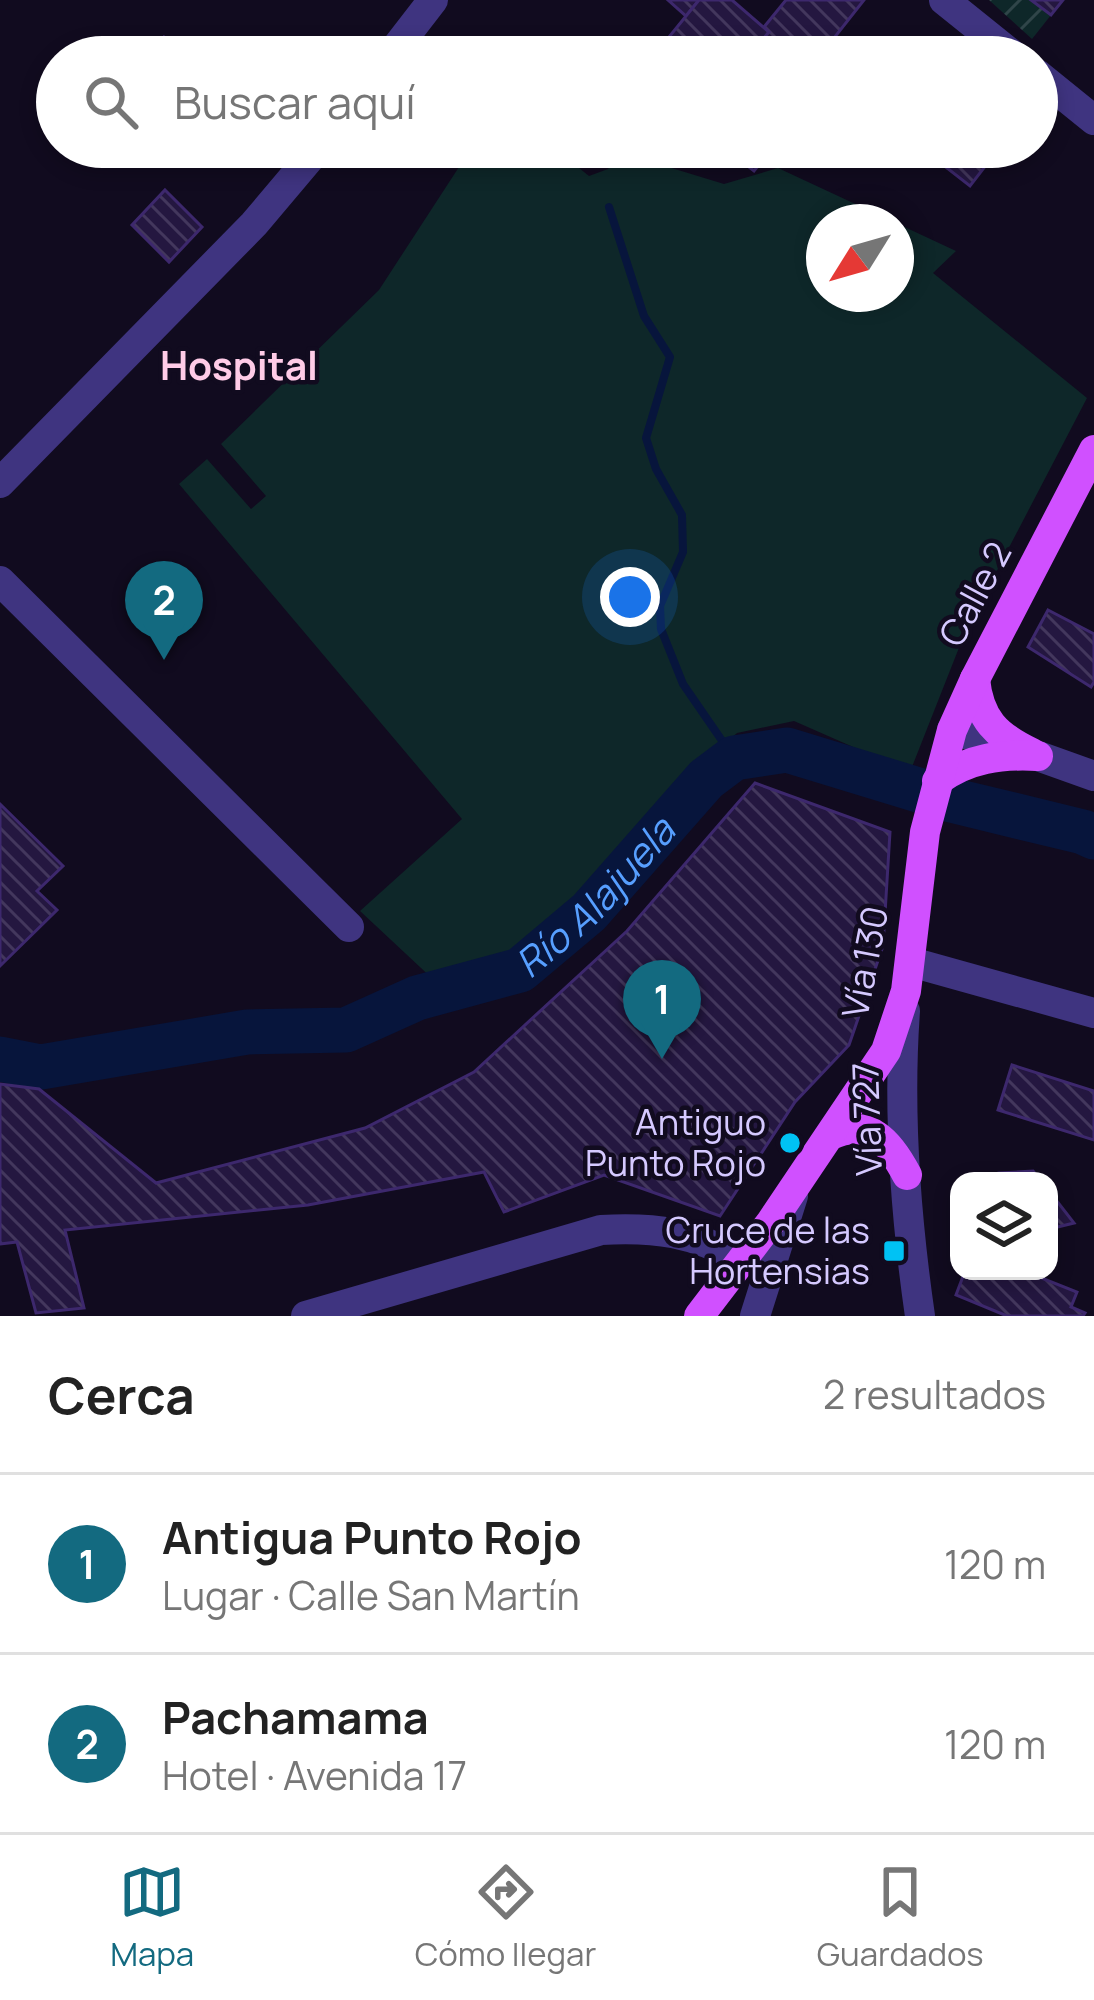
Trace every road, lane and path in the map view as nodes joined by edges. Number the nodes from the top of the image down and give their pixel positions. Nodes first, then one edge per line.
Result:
1 (433, 0) edge
2 (944, 0) edge
3 (405, 36) edge
4 (989, 36) edge
5 (1058, 91) edge
6 (1094, 120) edge
7 (301, 168) edge
8 (1094, 449) edge
9 (0, 483) edge
10 (0, 581) edge
11 (974, 679) junction
12 (952, 730) junction
13 (1038, 756) junction
14 (1094, 776) edge
15 (937, 781) junction
16 (349, 927) dead end
17 (908, 976) junction
18 (1094, 1013) edge
19 (831, 1135) junction
20 (907, 1175) junction
21 (795, 1186) junction
22 (742, 1260) junction
23 (307, 1316) edge
24 (699, 1316) edge
25 (755, 1316) edge
26 (920, 1316) edge

1 - 3 street
2 - 4 street
5 - 6 street
7 - 9 street
8 - 11 main road, Calle 2
10 - 16 street
11 - 12 main road, Calle 2
11 - 13 main road
12 - 13 street
12 - 15 main road, Calle 2
13 - 14 street
13 - 15 main road
15 - 17 main road, Vía 130
17 - 18 street
17 - 19 main road, Vía 130
17 - 20 street, Vía 727
19 - 20 main road
19 - 21 main road, Vía 130
20 - 26 street, Vía 727
21 - 22 main road, Vía 130
21 - 25 street
22 - 23 street
22 - 24 main road, Vía 130

